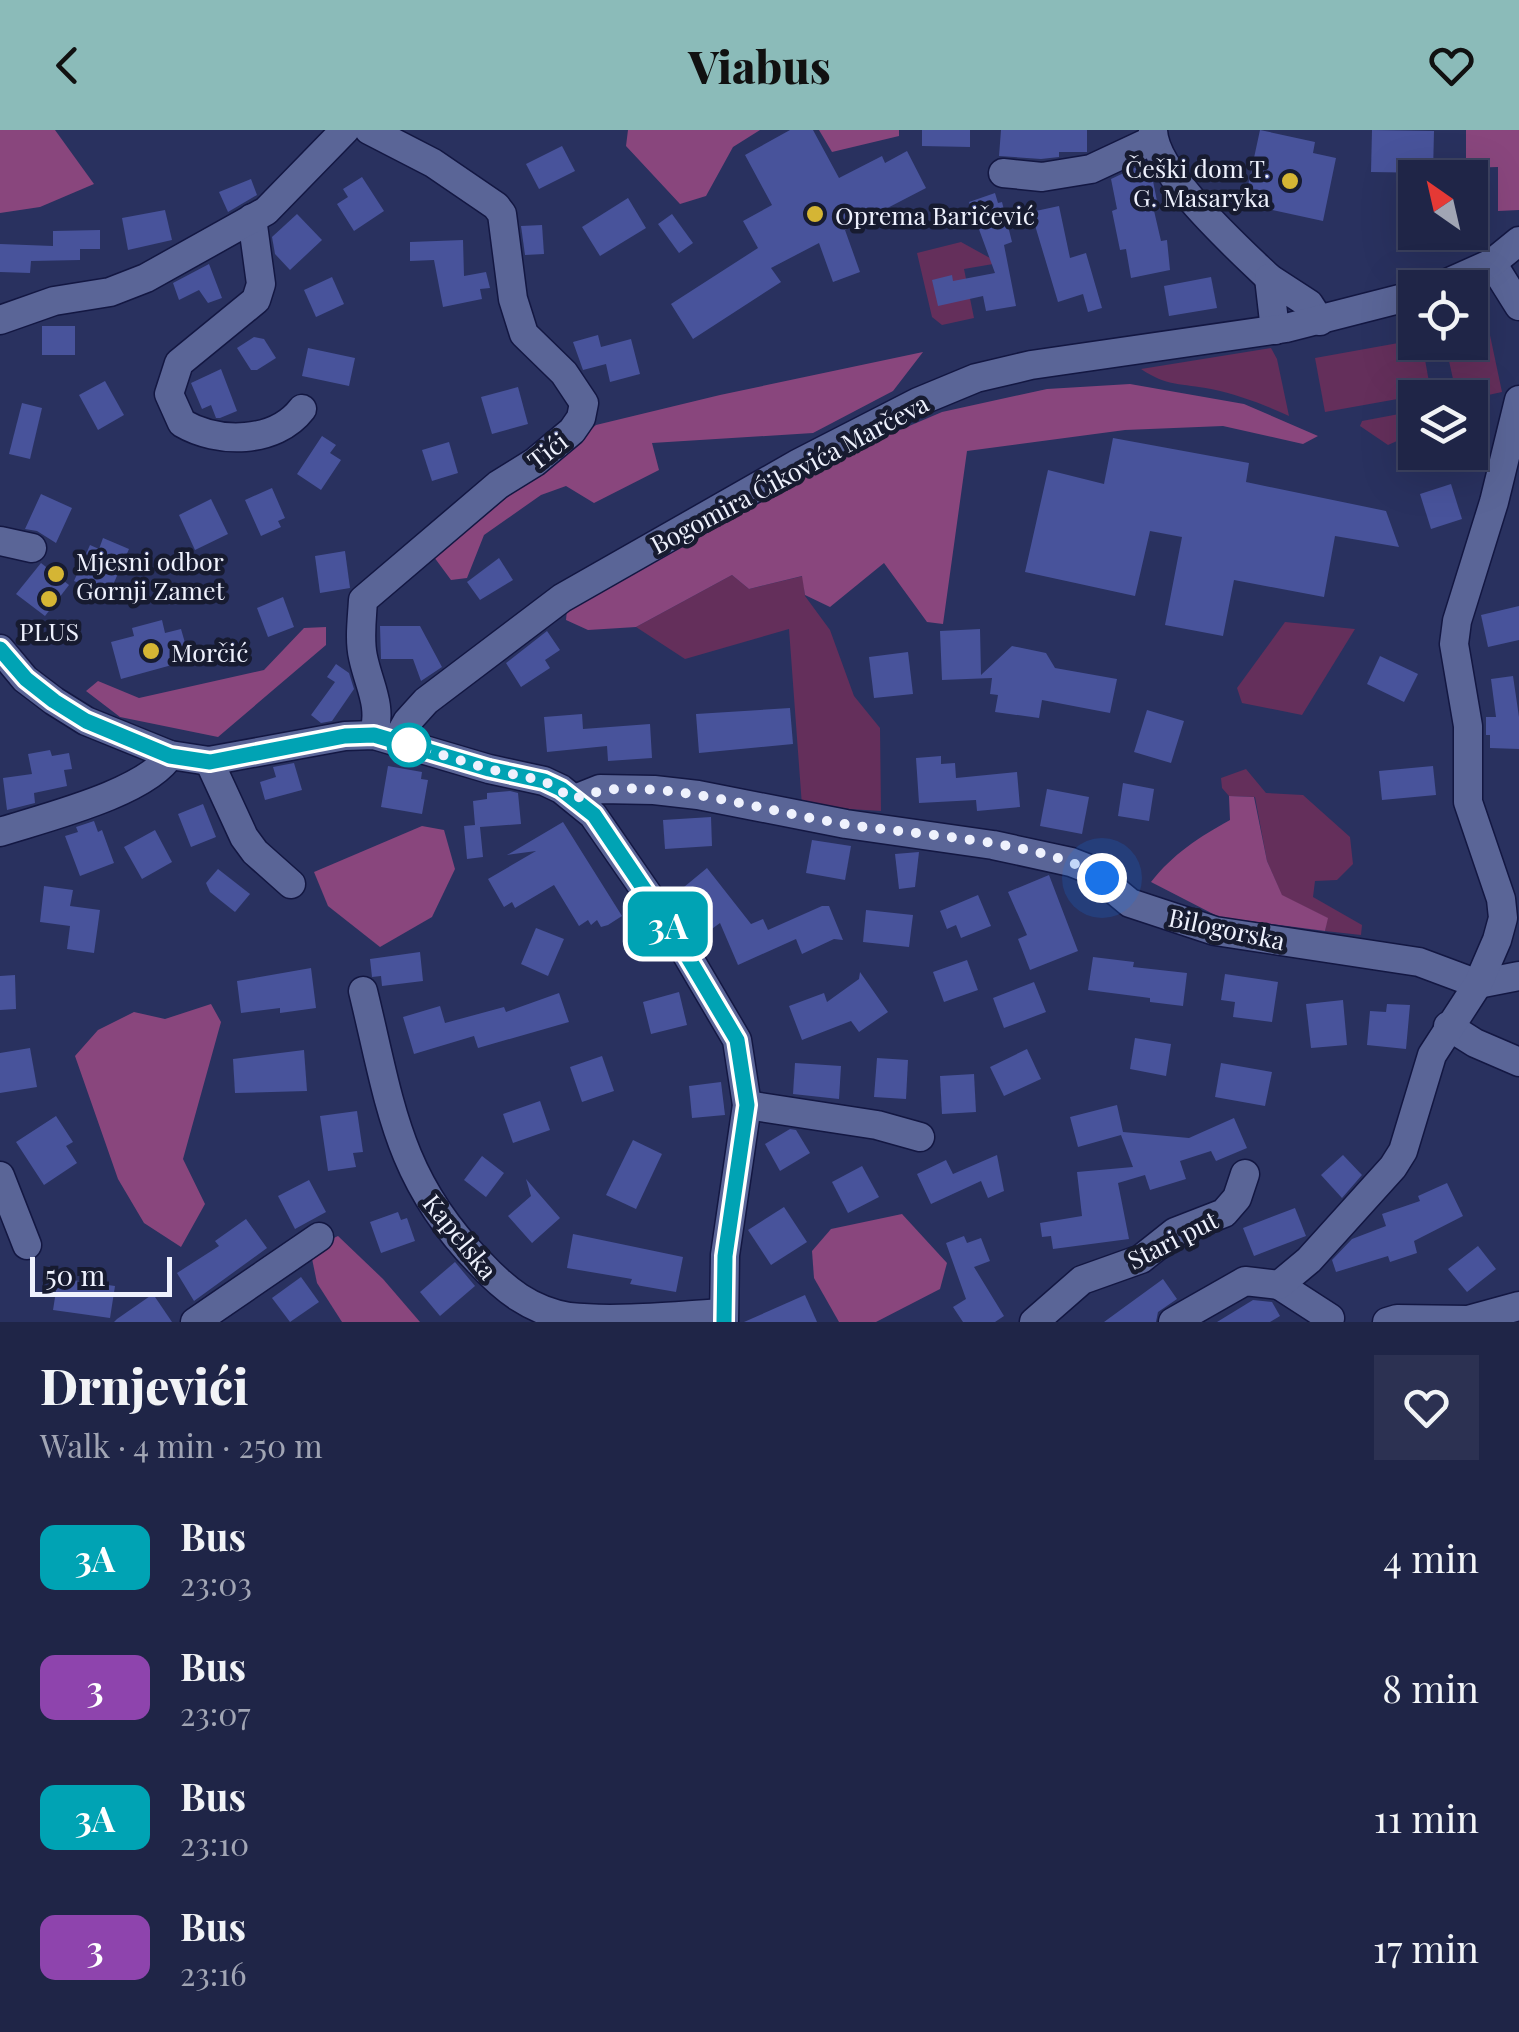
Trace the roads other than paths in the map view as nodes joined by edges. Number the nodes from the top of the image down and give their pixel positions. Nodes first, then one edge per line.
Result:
1 (344, 130) edge
2 (369, 130) edge
3 (1153, 135) edge
4 (1003, 173) dead end
5 (252, 218) junction
6 (1519, 242) edge
7 (1492, 263) junction
8 (1476, 270) edge
9 (1269, 278) junction
10 (1398, 300) edge
11 (1519, 306) edge
12 (0, 320) edge
13 (1320, 322) junction
14 (1275, 330) junction
15 (1519, 400) edge
16 (302, 410) dead end
17 (1506, 506) edge
18 (0, 541) edge
19 (32, 548) dead end
20 (0, 650) edge
21 (383, 728) junction
22 (170, 756) junction
23 (210, 762) junction
24 (574, 799) junction
25 (0, 832) edge
26 (291, 884) dead end
27 (1519, 976) edge
28 (1478, 984) junction
29 (363, 991) dead end
30 (1448, 1026) junction
31 (1519, 1062) edge
32 (747, 1105) junction
33 (920, 1136) dead end
34 (1245, 1174) dead end
35 (0, 1176) edge
36 (319, 1237) dead end
37 (27, 1245) dead end
38 (1279, 1285) junction
39 (1519, 1306) edge
40 (723, 1318) edge
41 (577, 1320) edge
42 (1332, 1321) edge
43 (195, 1322) edge
44 (1034, 1322) edge
45 (1173, 1322) edge
46 (1386, 1322) edge

1 - 5 street
2 - 21 street, Tići
3 - 4 street
3 - 9 street
5 - 12 street
5 - 16 street
6 - 7 street
7 - 8 street
7 - 11 street
9 - 13 street
9 - 14 street
10 - 13 street, Bogomira Ćikovića Marčeva
13 - 14 street, Bogomira Ćikovića Marčeva
14 - 21 street, Bogomira Ćikovića Marčeva
15 - 17 street
17 - 28 street
18 - 19 street
20 - 22 street
21 - 23 street
21 - 24 street
22 - 23 street
22 - 25 street
23 - 26 street
24 - 28 street, Bilogorska
24 - 32 street
27 - 28 street
28 - 30 street
29 - 41 street, Kapelska
30 - 31 street
30 - 38 street
32 - 33 street
32 - 40 street
34 - 44 street, Stari put
35 - 37 street
36 - 43 street
38 - 42 street
38 - 45 street
39 - 46 street
40 - 41 street, Kapelska

